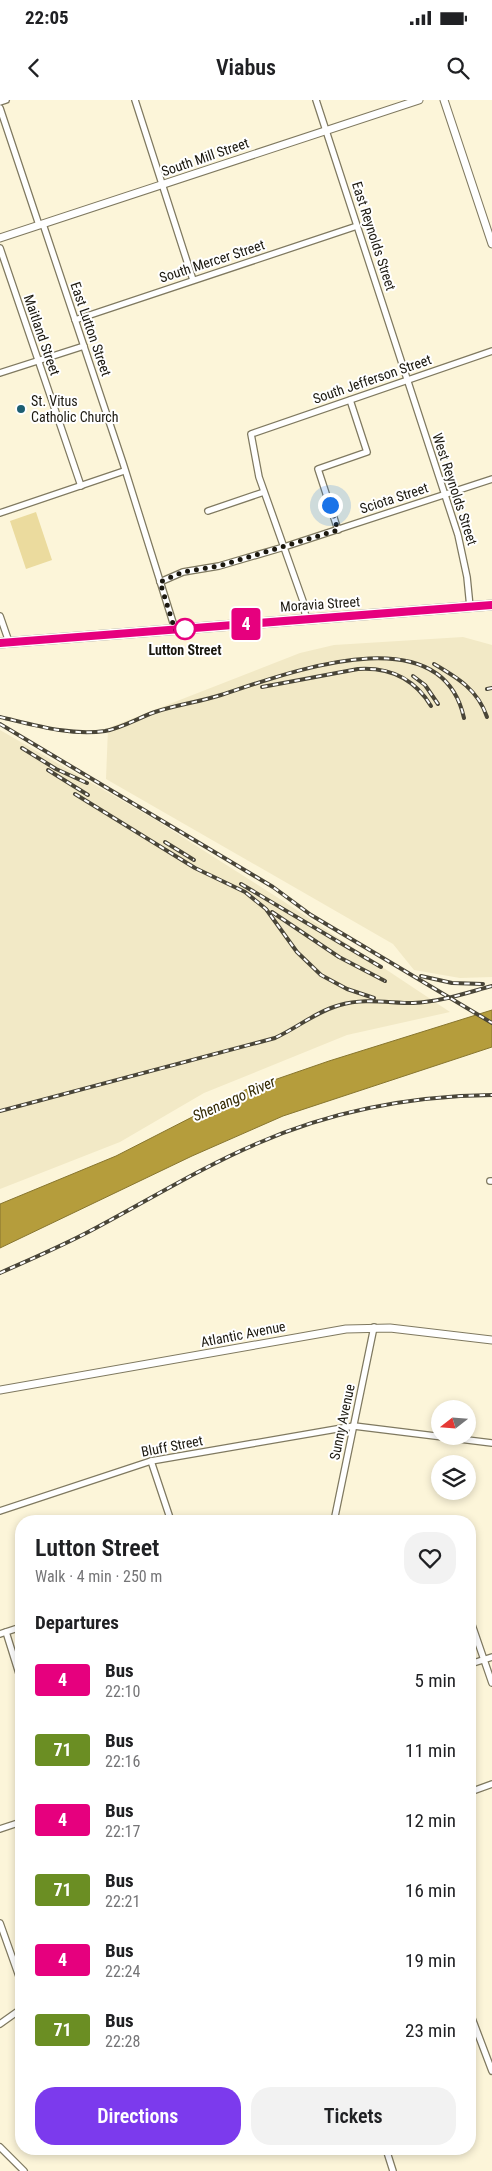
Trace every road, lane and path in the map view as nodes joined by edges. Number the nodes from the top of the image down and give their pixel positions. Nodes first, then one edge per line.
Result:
1 (6, 100) edge
2 (135, 100) edge
3 (316, 100) edge
4 (419, 100) edge
5 (444, 100) edge
6 (0, 102) edge
7 (0, 108) edge
8 (326, 130) junction
9 (162, 184) junction
10 (41, 225) junction
11 (357, 226) junction
12 (0, 238) edge
13 (492, 244) edge
14 (0, 248) edge
15 (193, 280) junction
16 (75, 320) junction
17 (84, 346) junction
18 (492, 351) edge
19 (38, 360) junction
20 (0, 373) edge
21 (408, 380) junction
22 (350, 400) junction
23 (124, 471) junction
24 (492, 479) edge
25 (81, 486) junction
26 (264, 492) junction
27 (445, 494) junction
28 (208, 511) dead end
29 (0, 513) edge
30 (338, 530) junction
31 (284, 547) junction
32 (160, 582) junction
33 (492, 605) edge
34 (470, 607) junction
35 (0, 616) edge
36 (306, 619) junction
37 (175, 630) junction
38 (5, 643) edge
39 (374, 1327) junction
40 (492, 1340) edge
41 (0, 1390) edge
42 (354, 1426) junction
43 (492, 1442) edge
44 (151, 1461) junction
45 (0, 1511) edge
46 (169, 1515) edge
47 (335, 1515) edge
48 (15, 1629) edge
49 (3, 1633) edge
50 (476, 1637) edge
51 (492, 1657) edge
52 (484, 1660) junction
53 (476, 1662) edge
54 (15, 1664) edge
55 (492, 1683) edge
56 (492, 1784) edge
57 (476, 1790) edge
58 (15, 1824) edge
59 (0, 1830) edge
60 (0, 1923) edge
61 (15, 1965) edge
62 (15, 2013) edge
63 (0, 2024) edge
64 (476, 2029) edge
65 (492, 2071) edge
66 (0, 2147) edge
67 (388, 2155) edge
68 (24, 2171) edge
69 (393, 2171) edge

1 - 6 street
2 - 9 street
3 - 8 street, East Reynolds Street
4 - 8 street, South Mill Street
5 - 13 street
7 - 10 street, East Lutton Street
8 - 9 street, South Mill Street
8 - 11 street, East Reynolds Street
9 - 10 street, South Mill Street
9 - 15 street
10 - 12 street, South Mill Street
10 - 16 street, East Lutton Street
11 - 15 street, South Mercer Street
11 - 21 street, East Reynolds Street
14 - 19 street, Maitland Street
15 - 16 street, South Mercer Street
16 - 17 street, East Lutton Street
17 - 19 street
17 - 23 street, East Lutton Street
18 - 21 street, South Jefferson Street
19 - 20 street
19 - 25 street, Maitland Street
21 - 22 street, South Jefferson Street
21 - 27 street, West Reynolds Street
22 - 26 street, South Jefferson Street
22 - 30 street
23 - 25 street
23 - 32 street, East Lutton Street
24 - 27 street, Sciota Street
25 - 29 street
26 - 28 street
26 - 31 street
27 - 30 street, Sciota Street
27 - 34 street, West Reynolds Street
30 - 31 street, Sciota Street
31 - 32 street, Sciota Street
31 - 36 street
32 - 37 street, East Lutton Street
33 - 34 main road, Moravia Street
34 - 36 main road, Moravia Street
35 - 38 street
36 - 37 main road, Moravia Street
37 - 38 main road, Moravia Street
39 - 40 street, Atlantic Avenue
39 - 41 street, Atlantic Avenue
39 - 42 street, Sunny Avenue
42 - 43 street, Bluff Street
42 - 44 street, Bluff Street
42 - 47 street, Sunny Avenue
44 - 45 street, Bluff Street
44 - 46 street
48 - 49 street
49 - 54 street
50 - 52 street
51 - 52 street
52 - 53 street
52 - 55 street
56 - 57 street
58 - 59 street
60 - 61 street
62 - 63 street
64 - 65 street
66 - 68 street
67 - 69 street

